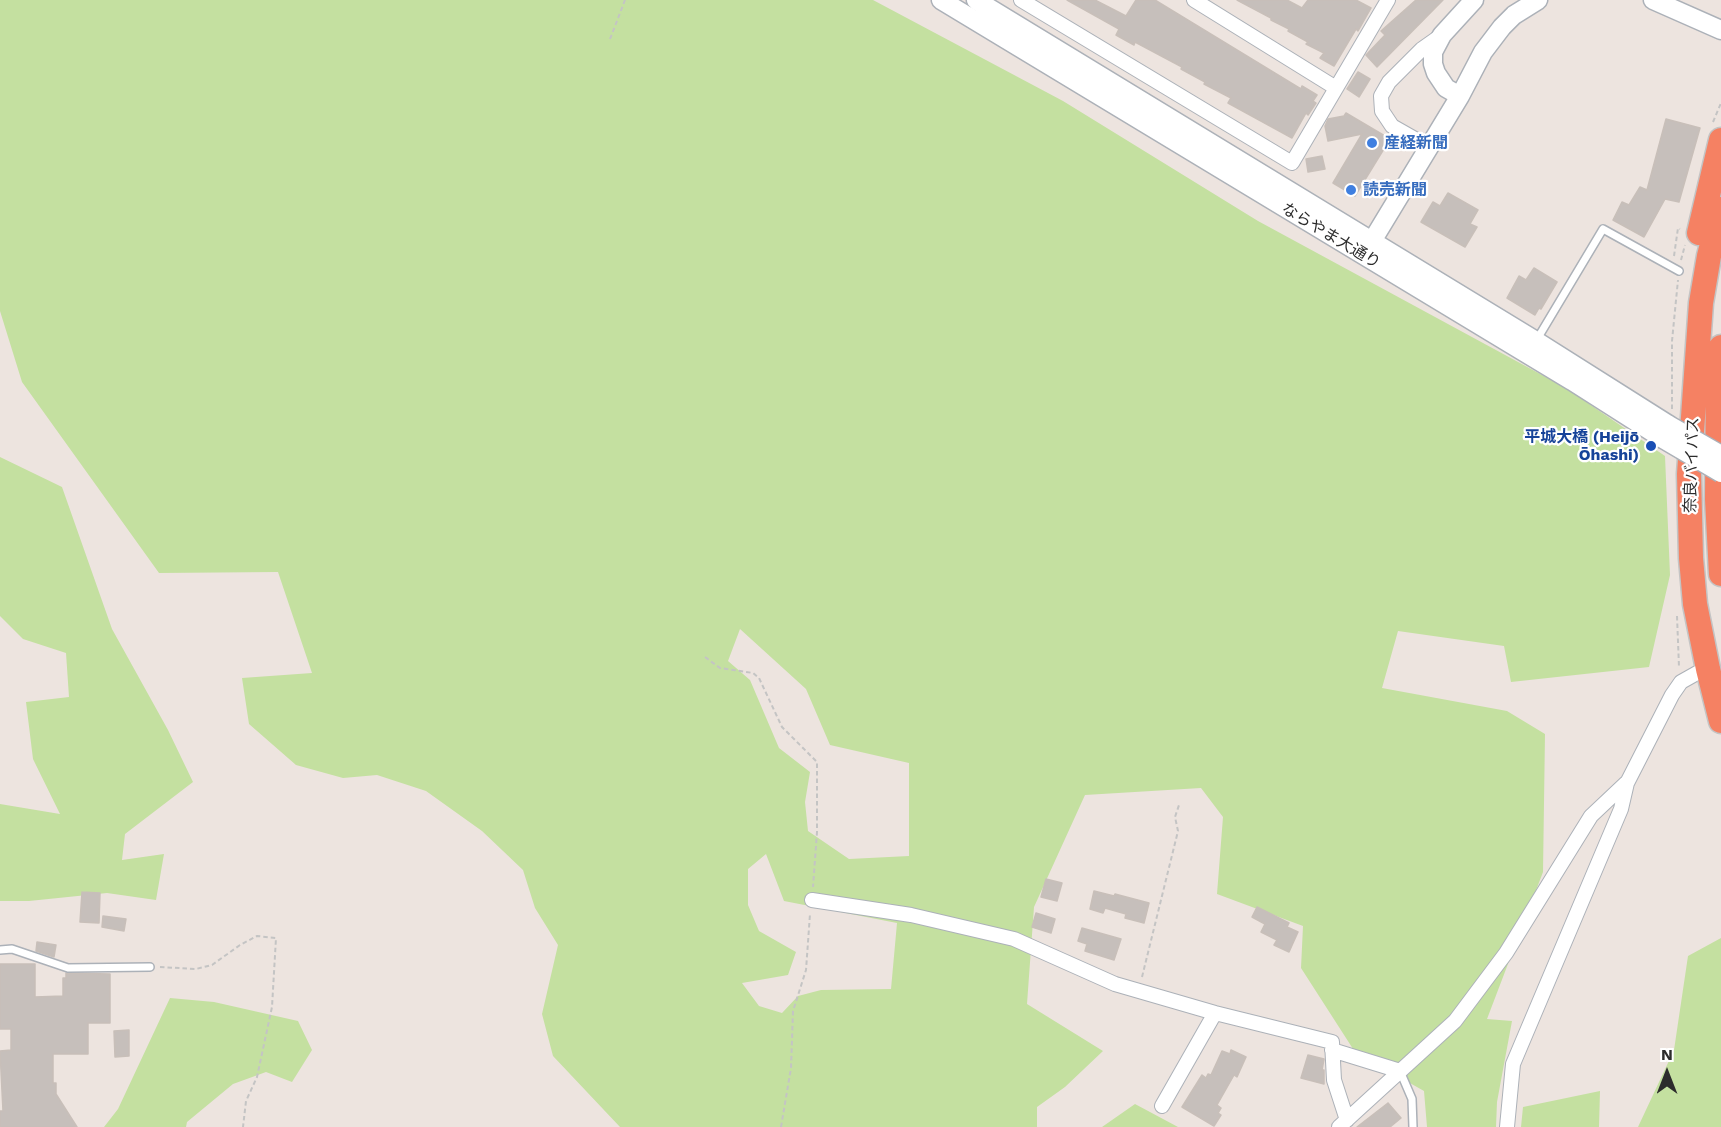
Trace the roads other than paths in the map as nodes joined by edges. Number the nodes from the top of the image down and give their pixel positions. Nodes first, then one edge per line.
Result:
1 (941, 0) edge
2 (976, 0) edge
3 (1021, 0) edge
4 (1194, 0) edge
5 (1387, 0) edge
6 (1474, 0) edge
7 (1538, 0) edge
8 (1653, 0) edge
9 (1721, 30) edge
10 (1442, 35) junction
11 (1336, 88) junction
12 (1460, 96) junction
13 (1721, 140) edge
14 (1429, 147) junction
15 (1721, 209) edge
16 (1368, 248) junction
17 (1675, 269) road end
18 (1536, 341) junction
19 (1721, 347) edge
20 (1666, 432) junction
21 (1721, 455) edge
22 (1721, 464) edge
23 (1721, 473) edge
24 (1689, 474) junction
25 (1717, 499) junction
26 (1721, 574) edge
27 (1697, 674) dead end
28 (1721, 721) edge
29 (1627, 783) junction
30 (812, 900) road end
31 (0, 950) edge
32 (150, 967) road end
33 (1215, 1013) junction
34 (1332, 1050) junction
35 (1400, 1071) junction
36 (1162, 1106) dead end
37 (1343, 1123) edge
38 (1413, 1127) edge
39 (1507, 1127) edge

1 - 16 street, ならやま大通り
2 - 16 street, ならやま大通り
3 - 11 street
4 - 11 street
5 - 11 street
6 - 10 street
7 - 12 street
8 - 9 street
10 - 12 street
10 - 14 street
12 - 14 street
13 - 24 highway
14 - 16 street
15 - 24 highway, 奈良バイパス
16 - 18 street, ならやま大通り
16 - 20 street, ならやま大通り
17 - 18 lane
18 - 20 street, ならやま大通り
19 - 25 highway, 奈良バイパス
20 - 21 street, ならやま大通り, bridge
20 - 23 street, ならやま大通り, bridge
22 - 25 highway
24 - 28 highway, 奈良バイパス
25 - 26 highway, 奈良バイパス
27 - 29 street
29 - 35 street
29 - 39 street
30 - 33 street
31 - 32 lane
33 - 34 street
33 - 36 street
34 - 35 street
34 - 37 street
35 - 37 street
35 - 38 lane

